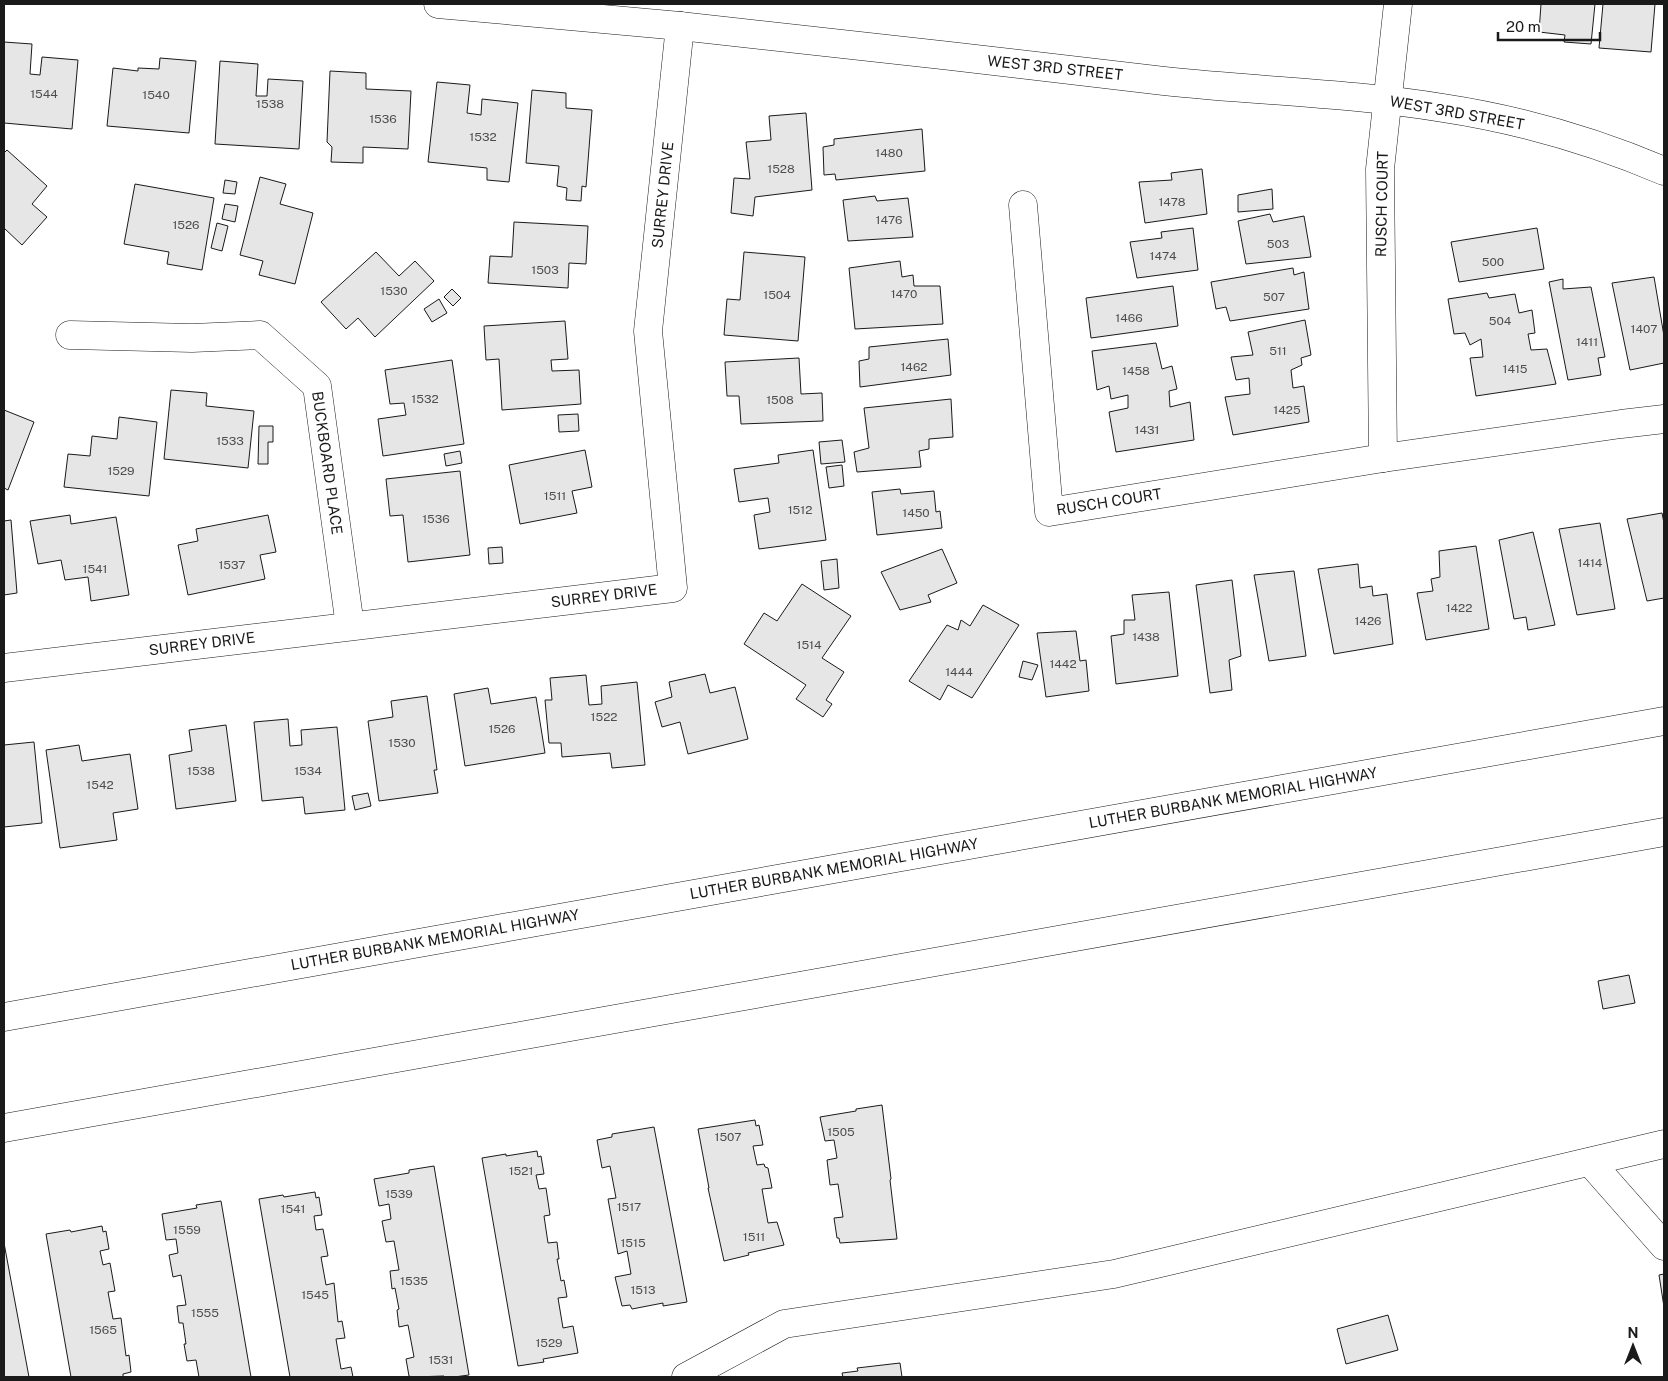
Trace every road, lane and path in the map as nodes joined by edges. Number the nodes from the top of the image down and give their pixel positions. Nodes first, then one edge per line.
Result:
1 (438, 4) edge
2 (1398, 4) edge
3 (680, 26) junction
4 (1386, 100) junction
5 (1664, 171) edge
6 (1022, 205) dead end
7 (70, 335) dead end
8 (1664, 419) edge
9 (1383, 458) junction
10 (350, 626) junction
11 (4, 668) edge
12 (1664, 721) edge
13 (1664, 832) edge
14 (4, 1018) edge
15 (92, 1112) junction
16 (4, 1128) edge
17 (4, 1137) edge
18 (1664, 1144) edge
19 (1590, 1162) junction
20 (1664, 1246) edge
21 (686, 1377) edge

1 - 3 main road, WEST 3RD STREET
2 - 4 main road, RUSCH COURT
3 - 4 main road, WEST 3RD STREET
3 - 10 main road, SURREY DRIVE
4 - 5 main road, WEST 3RD STREET
4 - 9 main road, RUSCH COURT
6 - 9 main road, RUSCH COURT
7 - 10 main road, BUCKBOARD PLACE
8 - 9 main road, RUSCH COURT
10 - 11 main road, SURREY DRIVE
12 - 14 main road, LUTHER BURBANK MEMORIAL HIGHWAY
13 - 15 main road
15 - 16 main road
15 - 17 main road
18 - 19 main road
19 - 20 main road
19 - 21 main road

